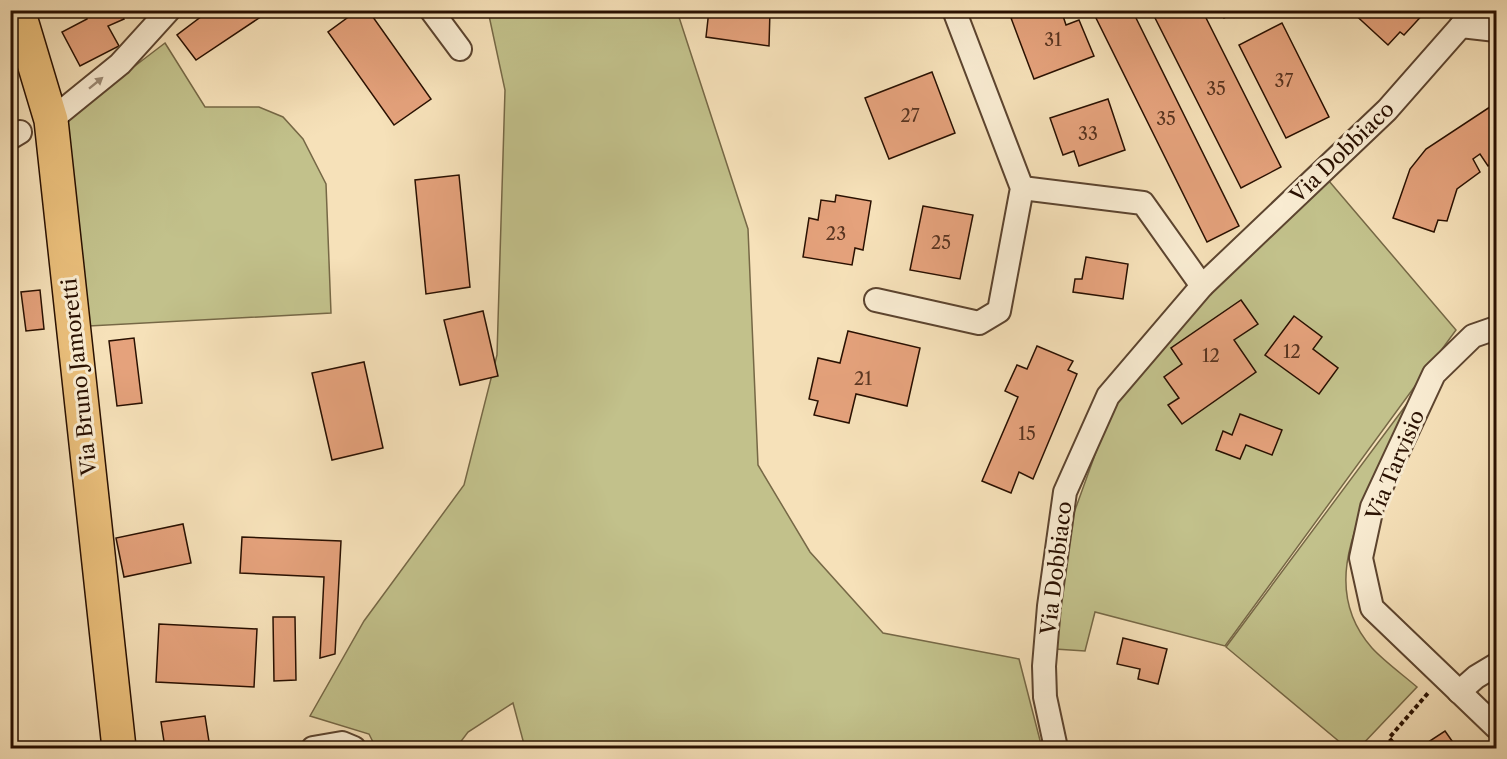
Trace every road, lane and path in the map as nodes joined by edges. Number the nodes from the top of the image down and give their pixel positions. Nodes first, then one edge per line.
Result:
1 (18, 10) edge
2 (169, 10) edge
3 (431, 10) edge
4 (954, 10) edge
5 (1468, 18) edge
6 (1497, 30) edge
7 (460, 49) dead end
8 (51, 120) junction
9 (1022, 188) junction
10 (1202, 286) junction
11 (876, 300) dead end
12 (1497, 328) edge
13 (1497, 665) edge
14 (1442, 675) junction
15 (1459, 692) junction
16 (1497, 727) edge
17 (120, 748) edge
18 (313, 748) edge
19 (354, 748) edge
20 (1056, 748) edge
21 (1395, 748) edge

1 - 8 main road, Via Bruno Jamoretti
8 -> 2 street
3 - 7 street
4 - 9 street
5 - 6 street
5 - 10 street, Via Dobbiaco
8 - 17 main road, Via Bruno Jamoretti
9 - 10 street
9 - 11 street
10 - 20 street, Via Dobbiaco
12 - 14 street, Via Tarvisio
13 - 15 street
14 - 15 street, Via Tarvisio
14 - 21 path
15 - 16 street, Via Tarvisio
18 - 19 street

